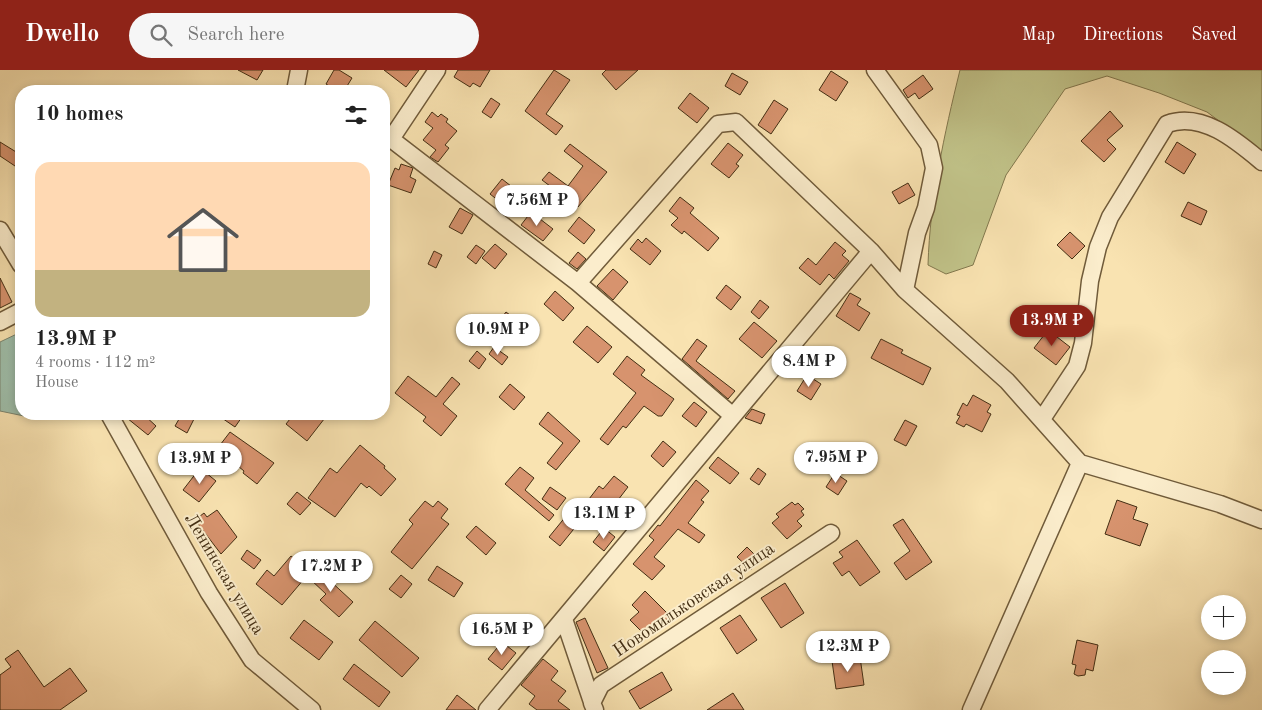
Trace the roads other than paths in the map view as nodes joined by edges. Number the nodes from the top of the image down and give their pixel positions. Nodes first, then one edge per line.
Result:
1 (437, 70) edge
2 (875, 70) edge
3 (390, 134) edge
4 (390, 139) edge
5 (1262, 162) edge
6 (0, 230) edge
7 (871, 250) junction
8 (15, 255) edge
9 (578, 283) junction
10 (905, 286) junction
11 (15, 314) edge
12 (0, 322) edge
13 (733, 416) junction
14 (112, 420) edge
15 (1042, 420) junction
16 (1080, 463) junction
17 (1262, 520) edge
18 (831, 533) dead end
19 (564, 619) junction
20 (312, 710) edge
21 (487, 710) edge
22 (595, 710) edge
23 (971, 710) edge

1 - 3 street
2 - 10 street
4 - 9 street
5 - 15 street
6 - 8 street
7 - 9 street
7 - 10 street
7 - 13 street
9 - 13 street
10 - 15 street
11 - 12 street
13 - 19 street
14 - 20 street, Ленинская улица
15 - 16 street
16 - 17 street
16 - 23 street
18 - 22 street, Новомильковская улица
19 - 21 street
19 - 22 street

